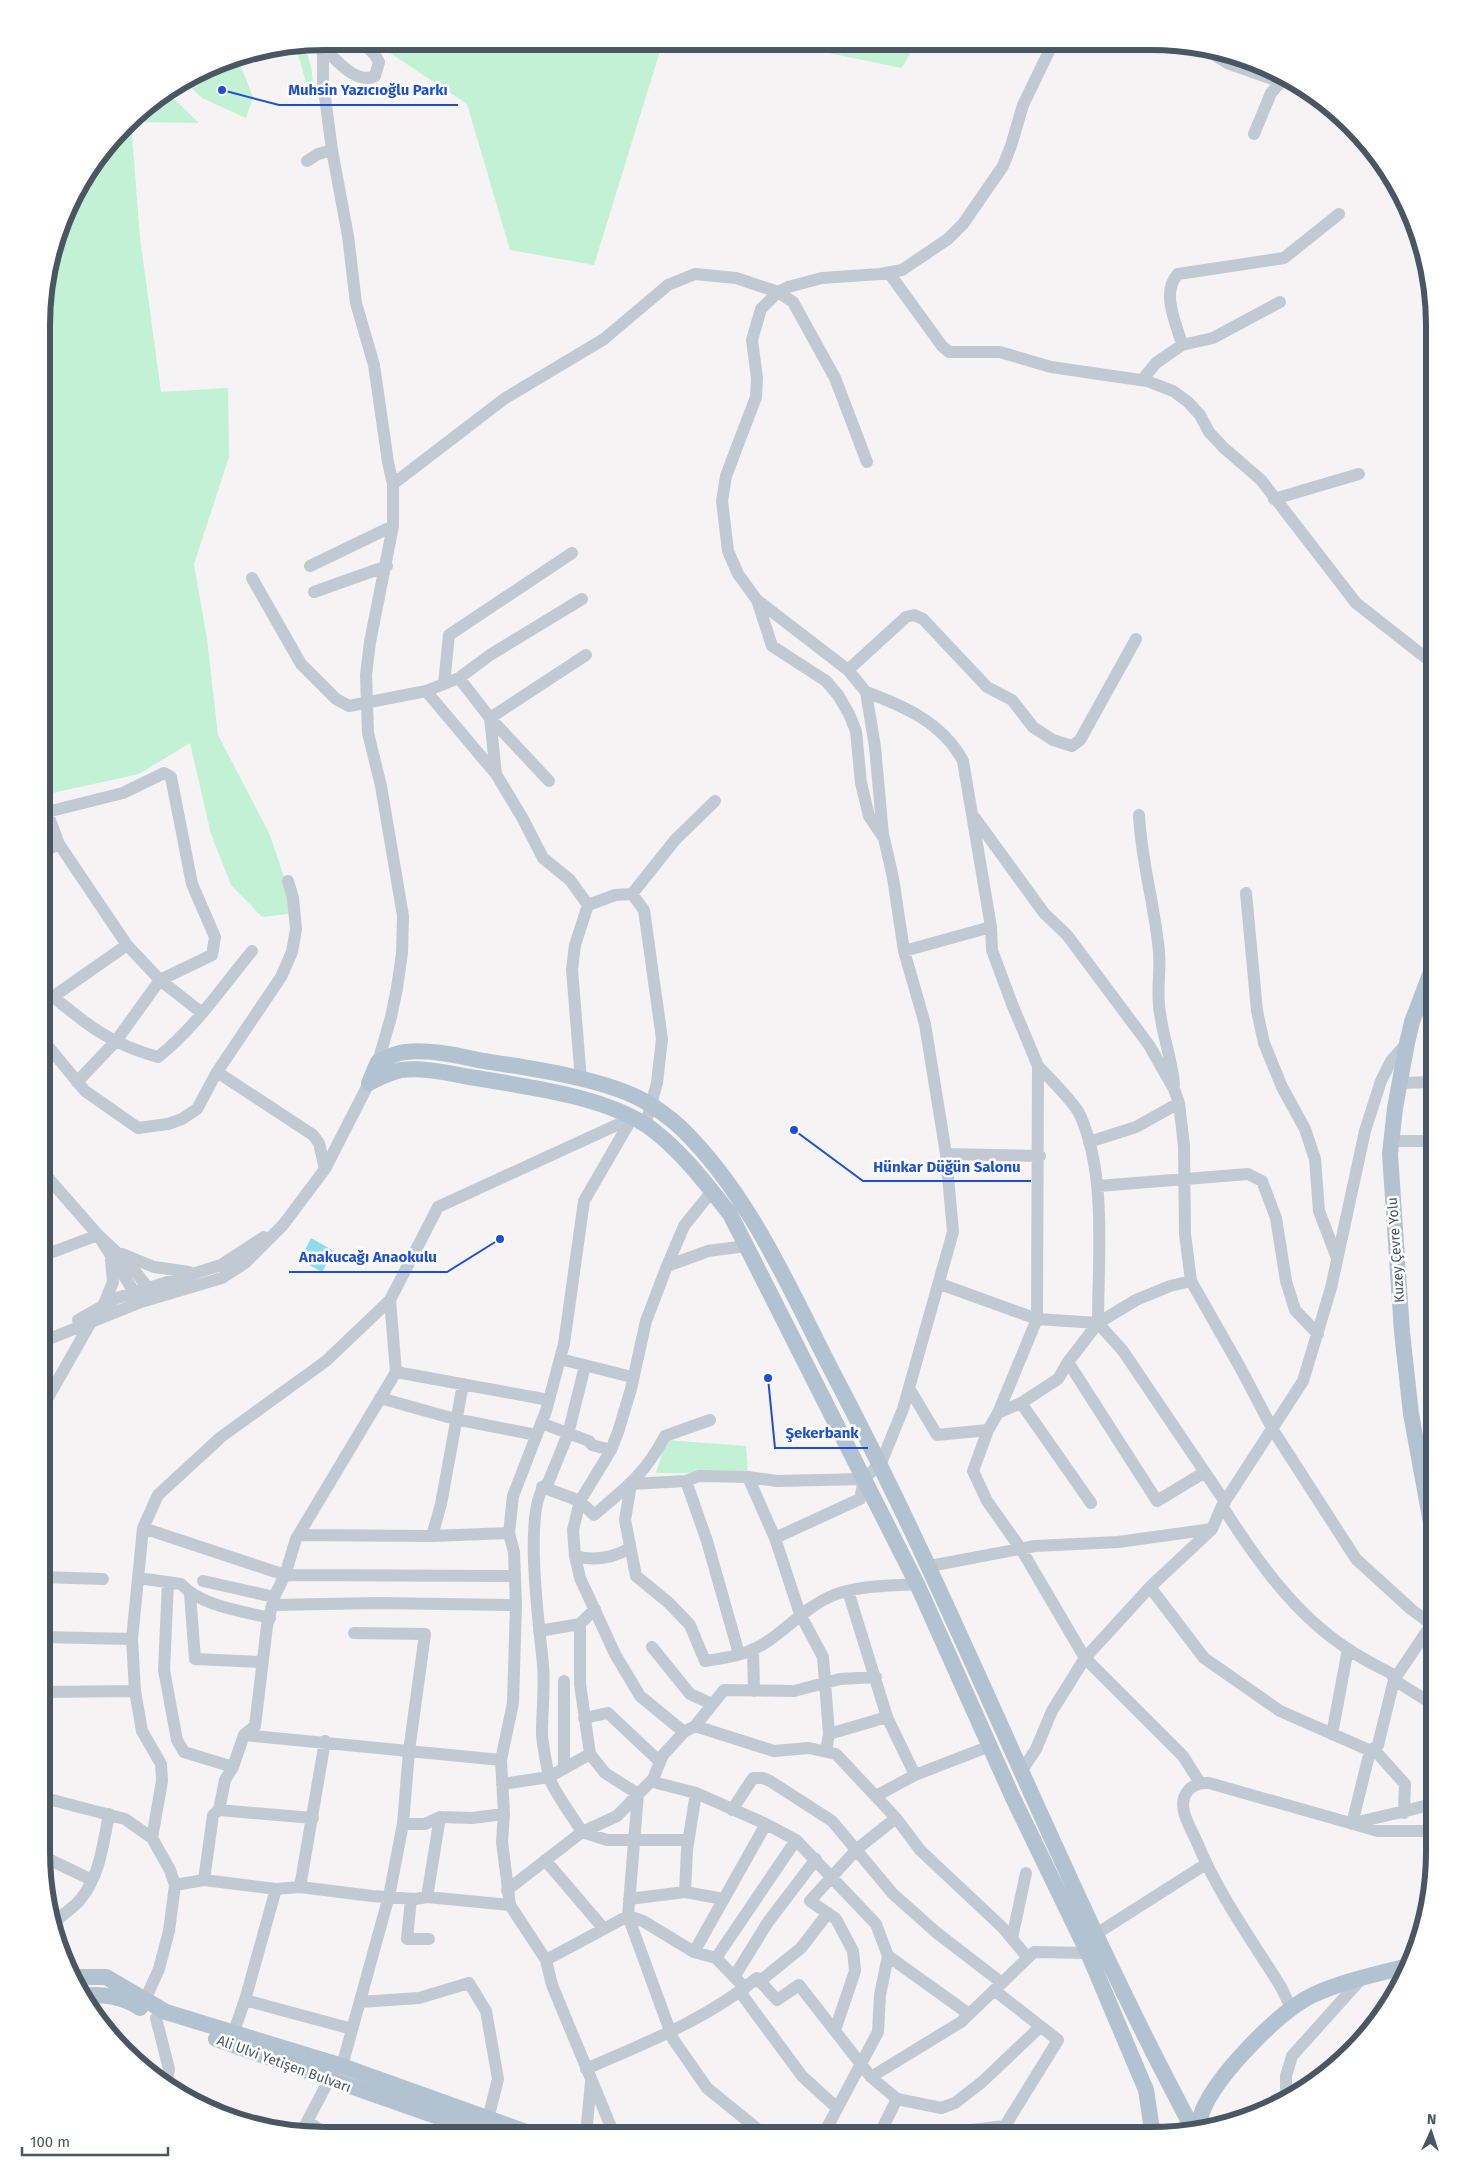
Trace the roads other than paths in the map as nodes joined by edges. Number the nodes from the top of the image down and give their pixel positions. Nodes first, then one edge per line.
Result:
1 (321, 50) edge
2 (327, 50) edge
3 (370, 50) edge
4 (1050, 50) edge
5 (1220, 59) edge
6 (1278, 81) edge
7 (1281, 83) edge
8 (1254, 134) dead end
9 (332, 150) junction
10 (307, 161) dead end
11 (1339, 214) dead end
12 (889, 273) junction
13 (778, 292) junction
14 (1280, 302) dead end
15 (1182, 345) junction
16 (1142, 380) junction
17 (867, 462) dead end
18 (1360, 474) dead end
19 (393, 484) junction
20 (1274, 499) junction
21 (393, 526) junction
22 (572, 553) dead end
23 (310, 566) dead end
24 (386, 566) junction
25 (252, 578) dead end
26 (314, 592) dead end
27 (582, 599) dead end
28 (758, 600) junction
29 (1136, 639) dead end
30 (586, 655) dead end
31 (1426, 658) edge
32 (848, 670) junction
33 (458, 678) junction
34 (444, 684) junction
35 (426, 691) junction
36 (866, 692) junction
37 (367, 700) junction
38 (490, 718) junction
39 (496, 774) junction
40 (549, 781) dead end
41 (715, 801) dead end
42 (50, 812) edge
43 (1139, 815) dead end
44 (974, 816) junction
45 (50, 824) edge
46 (884, 838) junction
47 (59, 844) junction
48 (50, 848) edge
49 (288, 881) dead end
50 (1246, 893) dead end
51 (632, 894) junction
52 (588, 905) junction
53 (991, 927) junction
54 (127, 944) junction
55 (252, 951) dead end
56 (904, 951) junction
57 (160, 980) junction
58 (1426, 988) edge
59 (50, 993) edge
60 (54, 996) junction
61 (202, 1013) junction
62 (116, 1041) junction
63 (1407, 1043) junction
64 (50, 1050) edge
65 (378, 1062) junction
66 (1038, 1066) junction
67 (217, 1072) junction
68 (581, 1080) junction
69 (77, 1082) junction
70 (369, 1082) junction
71 (1426, 1082) edge
72 (1399, 1083) junction
73 (1174, 1089) junction
74 (1179, 1103) junction
75 (651, 1106) junction
76 (638, 1122) junction
77 (1391, 1141) junction
78 (1426, 1141) edge
79 (1089, 1142) junction
80 (946, 1154) junction
81 (1040, 1156) junction
82 (325, 1169) junction
83 (50, 1180) edge
84 (1184, 1181) junction
85 (1098, 1186) junction
86 (712, 1191) junction
87 (283, 1225) junction
88 (98, 1235) junction
89 (746, 1246) junction
90 (113, 1252) junction
91 (50, 1253) edge
92 (1338, 1258) junction
93 (667, 1266) junction
94 (199, 1272) junction
95 (1191, 1281) junction
96 (940, 1284) junction
97 (152, 1293) junction
98 (138, 1297) junction
99 (390, 1300) junction
100 (103, 1306) junction
101 (1037, 1319) junction
102 (91, 1322) junction
103 (1098, 1323) junction
104 (1318, 1334) junction
105 (50, 1338) edge
106 (50, 1340) edge
107 (560, 1360) junction
108 (1068, 1362) junction
109 (585, 1366) junction
110 (396, 1372) junction
111 (632, 1378) junction
112 (463, 1384) junction
113 (909, 1388) junction
114 (50, 1394) edge
115 (380, 1398) junction
116 (549, 1400) junction
117 (1021, 1403) junction
118 (998, 1413) junction
119 (456, 1419) junction
120 (710, 1420) dead end
121 (539, 1429) junction
122 (988, 1430) junction
123 (1273, 1430) junction
124 (568, 1434) junction
125 (611, 1450) junction
126 (881, 1463) junction
127 (1205, 1472) junction
128 (748, 1478) junction
129 (864, 1479) junction
130 (686, 1481) junction
131 (631, 1484) junction
132 (542, 1487) junction
133 (1426, 1496) edge
134 (580, 1501) junction
135 (1091, 1503) dead end
136 (1223, 1504) junction
137 (143, 1528) junction
138 (1212, 1529) junction
139 (509, 1533) junction
140 (300, 1535) junction
141 (432, 1536) junction
142 (775, 1538) junction
143 (630, 1548) junction
144 (1021, 1549) junction
145 (575, 1556) junction
146 (930, 1566) junction
147 (285, 1575) junction
148 (513, 1576) junction
149 (50, 1577) edge
150 (103, 1578) dead end
151 (138, 1578) junction
152 (203, 1581) dead end
153 (168, 1582) junction
154 (918, 1584) junction
155 (1150, 1587) junction
156 (848, 1591) junction
157 (190, 1594) junction
158 (274, 1601) junction
159 (516, 1605) junction
160 (595, 1609) junction
161 (800, 1614) junction
162 (270, 1618) junction
163 (1426, 1620) edge
164 (580, 1624) junction
165 (539, 1631) junction
166 (354, 1633) dead end
167 (1426, 1636) edge
168 (50, 1637) edge
169 (132, 1639) junction
170 (652, 1647) dead end
171 (753, 1649) junction
172 (1348, 1649) junction
173 (739, 1654) junction
174 (1085, 1658) junction
175 (262, 1662) junction
176 (876, 1677) junction
177 (1394, 1680) junction
178 (564, 1681) dead end
179 (826, 1682) junction
180 (135, 1691) junction
181 (754, 1691) junction
182 (50, 1692) edge
183 (1426, 1700) edge
184 (712, 1704) junction
185 (887, 1717) junction
186 (584, 1718) junction
187 (690, 1729) junction
188 (829, 1734) junction
189 (1332, 1734) junction
190 (244, 1735) junction
191 (325, 1741) junction
192 (990, 1746) junction
193 (409, 1751) junction
194 (1370, 1751) junction
195 (826, 1752) junction
196 (590, 1754) junction
197 (501, 1760) junction
198 (659, 1761) junction
199 (233, 1767) junction
200 (564, 1769) junction
201 (1021, 1772) junction
202 (915, 1775) junction
203 (549, 1777) junction
204 (654, 1779) junction
205 (1200, 1783) junction
206 (502, 1784) junction
207 (638, 1794) junction
208 (696, 1794) junction
209 (50, 1796) edge
210 (876, 1796) junction
211 (1426, 1806) edge
212 (219, 1810) junction
213 (732, 1810) junction
214 (1404, 1813) junction
215 (109, 1814) junction
216 (504, 1814) junction
217 (440, 1817) junction
218 (313, 1818) junction
219 (896, 1818) junction
220 (403, 1824) junction
221 (766, 1824) junction
222 (1352, 1824) junction
223 (1426, 1831) edge
224 (582, 1832) junction
225 (152, 1838) junction
226 (688, 1840) junction
227 (796, 1840) junction
228 (634, 1841) junction
229 (857, 1849) junction
230 (816, 1859) junction
231 (50, 1860) edge
232 (545, 1860) junction
233 (1206, 1864) junction
234 (1026, 1873) dead end
235 (830, 1877) junction
236 (92, 1880) junction
237 (204, 1880) junction
238 (175, 1885) junction
239 (300, 1887) junction
240 (276, 1889) junction
241 (507, 1890) junction
242 (685, 1892) junction
243 (390, 1896) junction
244 (426, 1897) junction
245 (411, 1899) junction
246 (629, 1899) junction
247 (723, 1899) junction
248 (510, 1905) junction
249 (828, 1913) junction
250 (628, 1916) junction
251 (58, 1919) edge
252 (604, 1929) junction
253 (1096, 1934) junction
254 (1012, 1938) junction
255 (429, 1939) dead end
256 (694, 1952) junction
257 (1088, 1953) junction
258 (888, 1956) junction
259 (716, 1958) junction
260 (1028, 1958) junction
261 (546, 1960) junction
262 (1400, 1968) edge
263 (80, 1977) edge
264 (734, 1977) junction
265 (1362, 1978) junction
266 (759, 1982) junction
267 (998, 1986) junction
268 (742, 1990) junction
269 (90, 1995) edge
270 (145, 2000) junction
271 (245, 2000) junction
272 (360, 2002) junction
273 (1291, 2008) junction
274 (969, 2014) junction
275 (156, 2018) junction
276 (1040, 2027) junction
277 (352, 2029) junction
278 (835, 2030) junction
279 (671, 2032) junction
280 (233, 2034) junction
281 (862, 2064) junction
282 (342, 2066) junction
283 (589, 2074) junction
284 (167, 2077) edge
285 (871, 2078) junction
286 (329, 2080) junction
287 (1286, 2091) edge
288 (897, 2100) junction
289 (837, 2108) junction
290 (309, 2122) junction
291 (1201, 2123) edge
292 (1190, 2124) edge
293 (306, 2126) edge
294 (315, 2126) edge
295 (487, 2126) edge
296 (586, 2127) edge
297 (611, 2127) edge
298 (755, 2127) edge
299 (827, 2127) edge
300 (883, 2127) edge
301 (1007, 2127) edge
302 (1152, 2127) edge

1 - 9 street
2 - 3 street
4 - 12 street
5 - 6 street
7 - 8 street
9 - 10 street
9 - 19 street
11 - 15 street
12 - 13 street
12 - 16 street
13 - 17 street
13 - 19 street
13 - 28 street
14 - 15 street
15 - 16 street
16 - 20 street
18 - 20 street
19 - 21 street
20 - 31 street
21 - 23 street
21 - 24 street
22 - 34 street
24 - 26 street
24 - 37 street
25 - 37 street
27 - 33 street
28 - 32 street
28 - 46 street
29 - 32 street
30 - 38 street
32 - 36 street
33 - 34 street
33 - 38 street
34 - 35 street
35 - 37 street
35 - 39 street
36 - 44 street
36 - 46 street
37 - 65 street
38 - 39 street
38 - 40 street
39 - 52 street
41 - 51 street
42 - 57 street
43 - 73 street
44 - 53 street
44 - 73 street
45 - 47 street
46 - 56 street
47 - 48 street
47 - 54 street
49 - 67 street
50 - 92 street
51 - 52 street
51 - 75 street
52 - 68 street
53 - 56 street
53 - 66 street
54 - 57 street
54 - 60 street
55 - 61 street
56 - 80 street
57 - 61 street
57 - 62 street
58 - 63 main road, Kuzey Çevre Yolu
59 - 60 street
60 - 62 street
61 - 62 street
62 - 69 street
63 - 72 main road, Kuzey Çevre Yolu
63 - 92 street
64 - 69 street
65 - 68 main road
65 - 70 main road
66 - 79 street
66 - 81 street
67 - 69 street
67 - 82 street
68 - 75 main road
70 - 76 main road
70 - 82 street
71 - 72 street
72 - 77 main road, Kuzey Çevre Yolu
73 - 74 street
74 - 79 street
74 - 84 street
75 - 76 street
75 - 126 main road
76 - 86 main road
76 - 99 street
76 - 107 street
77 - 78 street
77 - 133 main road, Kuzey Çevre Yolu
79 - 85 street
80 - 81 street
80 - 96 street
81 - 101 street
82 - 87 street
83 - 88 street
84 - 85 street
84 - 95 street
84 - 104 street
85 - 103 street
86 - 89 main road
86 - 93 street
87 - 94 street
87 - 97 street
88 - 90 street
88 - 91 street
89 - 93 street
89 - 129 main road
90 - 94 street
90 - 97 street
90 - 98 street
90 - 100 street
92 - 104 street
93 - 111 street
94 - 97 street
95 - 103 street
95 - 123 street
96 - 101 street
96 - 113 street
97 - 98 street
98 - 100 street
98 - 102 street
99 - 110 street
99 - 137 street
100 - 105 street
101 - 103 street
101 - 118 street
102 - 106 street
102 - 114 street
103 - 108 street
103 - 127 street
104 - 123 street
107 - 109 street
107 - 116 street
108 - 117 street
108 - 127 street
109 - 111 street
109 - 124 street
110 - 112 street
110 - 115 street
111 - 125 street
112 - 116 street
112 - 119 street
113 - 122 street
113 - 126 street
115 - 119 street
115 - 140 street
116 - 121 street
117 - 118 street
117 - 135 street
118 - 122 street
119 - 121 street
119 - 141 street
120 - 131 street
121 - 124 street
121 - 139 street
122 - 144 street
123 - 136 street
123 - 163 street
124 - 125 street
124 - 132 street
125 - 134 street
126 - 129 street
126 - 146 main road
127 - 136 street
128 - 129 street
128 - 130 street
128 - 142 street
129 - 142 street
129 - 154 main road
130 - 131 street
130 - 173 street
131 - 134 street
131 - 143 street
132 - 134 street
132 - 165 street
134 - 145 street
136 - 138 street
136 - 172 street
137 - 147 street
137 - 151 street
138 - 144 street
138 - 155 street
139 - 141 street
139 - 148 street
140 - 141 street
140 - 147 street
142 - 161 street
143 - 145 street
143 - 173 street
144 - 146 street
144 - 174 street
145 - 160 street
146 - 201 main road
147 - 148 street
147 - 158 street
148 - 159 street
149 - 150 street
151 - 153 street
151 - 169 street
152 - 158 street
153 - 157 street
153 - 199 street
154 - 156 street
154 - 192 main road
155 - 174 street
155 - 189 street
156 - 161 street
156 - 176 street
157 - 162 street
157 - 175 street
158 - 159 street
158 - 162 street
159 - 197 street
160 - 164 street
160 - 187 street
161 - 171 street
161 - 179 street
162 - 175 street
164 - 165 street
164 - 186 street
165 - 203 street
166 - 193 street
167 - 177 street
168 - 169 street
169 - 180 street
170 - 184 street
171 - 173 street
171 - 181 street
172 - 177 street
172 - 189 street
174 - 201 street
174 - 205 street
175 - 190 street
176 - 179 street
176 - 185 street
177 - 183 street
177 - 194 street
178 - 200 street
179 - 181 street
179 - 188 street
180 - 182 street
180 - 225 street
181 - 184 street
184 - 187 street
185 - 188 street
185 - 202 street
186 - 196 street
186 - 198 street
187 - 195 street
187 - 198 street
188 - 195 street
189 - 194 street
190 - 191 street
190 - 199 street
191 - 193 street
191 - 218 street
192 - 202 street
192 - 257 main road
193 - 197 street
193 - 220 street
194 - 214 street
194 - 222 street
195 - 210 street
196 - 200 street
196 - 207 street
197 - 206 street
198 - 204 street
199 - 212 street
200 - 203 street
201 - 253 main road
202 - 210 street
203 - 206 street
203 - 224 street
204 - 207 street
204 - 208 street
205 - 222 street
205 - 233 street
206 - 216 street
207 - 224 street
207 - 228 street
208 - 213 street
208 - 226 street
209 - 215 street
210 - 219 street
211 - 214 street
212 - 218 street
212 - 237 street
213 - 221 street
213 - 229 street
214 - 222 street
215 - 225 street
215 - 236 street
216 - 217 street
216 - 241 street
217 - 220 street
217 - 244 street
218 - 239 street
219 - 229 street
219 - 254 street
220 - 243 street
221 - 227 street
221 - 247 street
222 - 223 street
224 - 228 street
224 - 232 street
225 - 238 street
226 - 228 street
226 - 242 street
227 - 230 street
227 - 259 street
228 - 246 street
229 - 235 street
229 - 267 street
230 - 235 street
230 - 264 street
231 - 236 street
232 - 241 street
232 - 252 street
233 - 253 street
233 - 273 street
234 - 254 street
235 - 249 street
235 - 258 street
236 - 251 street
237 - 238 street
237 - 240 street
238 - 270 street
239 - 240 street
239 - 243 street
240 - 271 street
241 - 248 street
242 - 246 street
242 - 247 street
243 - 245 street
243 - 272 street
244 - 245 street
244 - 248 street
245 - 255 street
246 - 250 street
247 - 256 street
248 - 261 street
249 - 266 street
249 - 278 street
250 - 252 street
250 - 256 street
250 - 279 street
252 - 261 street
253 - 292 main road
254 - 260 street
256 - 259 street
257 - 260 street
257 - 302 main road
258 - 274 street
258 - 281 street
259 - 264 street
260 - 267 street
261 - 283 street
262 - 265 main road
263 - 270 main road
264 - 268 street
265 - 273 main road
265 - 287 street
266 - 268 street
266 - 278 street
267 - 274 street
267 - 276 street
268 - 279 street
268 - 289 street
269 - 275 main road, Ali Ulvi Yetişen Bulvarı
270 - 280 main road
271 - 277 street
271 - 280 street
272 - 277 street
272 - 295 street
273 - 291 main road
274 - 285 street
275 - 284 street
275 - 286 main road, Ali Ulvi Yetişen Bulvarı
276 - 288 street
276 - 301 street
277 - 282 street
278 - 281 street
279 - 283 street
279 - 298 street
280 - 282 main road
281 - 285 street
281 - 289 street
282 - 295 main road
283 - 296 street
283 - 297 street
285 - 288 street
286 - 290 street
286 - 295 main road, Ali Ulvi Yetişen Bulvarı
288 - 300 street
289 - 299 street
290 - 293 street
290 - 294 street

